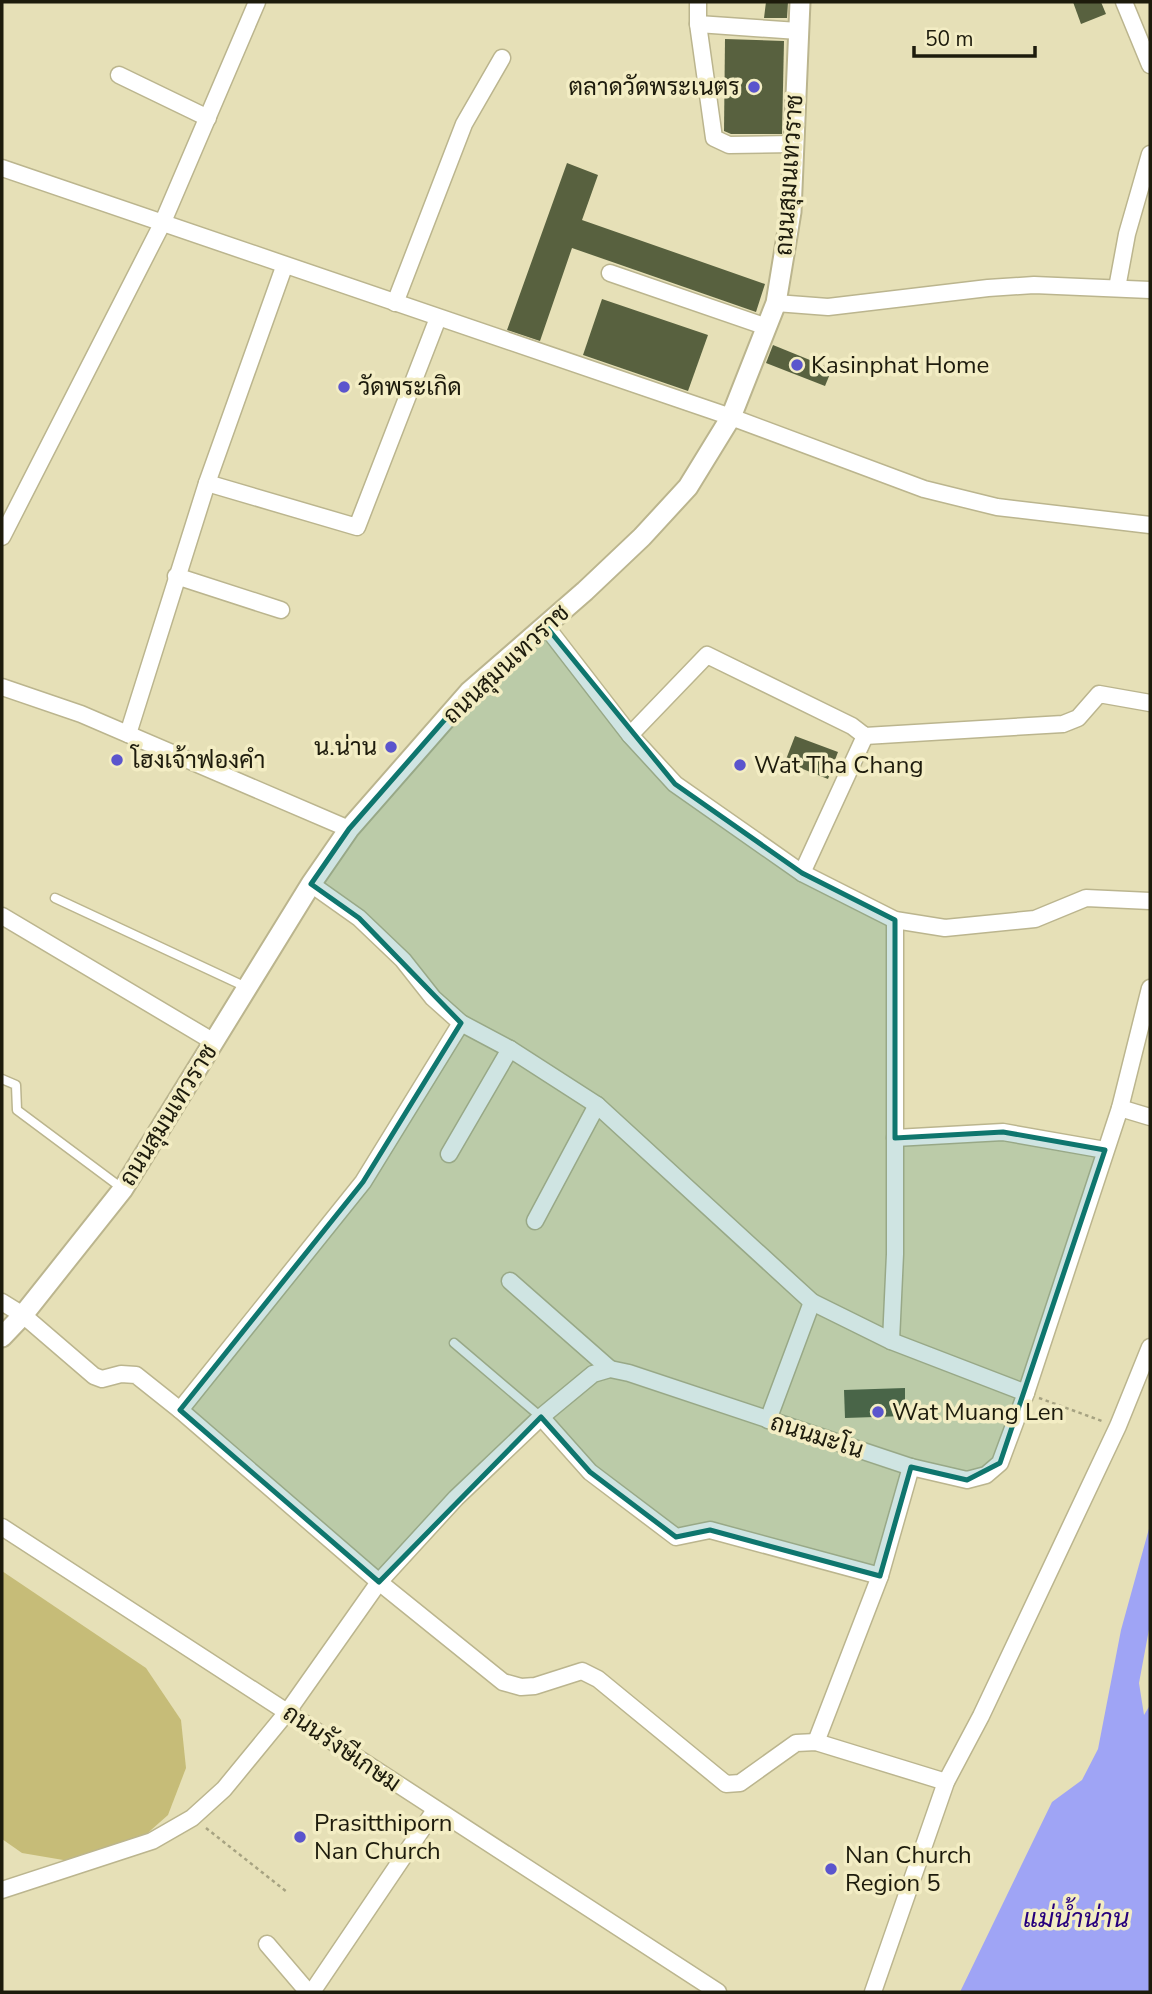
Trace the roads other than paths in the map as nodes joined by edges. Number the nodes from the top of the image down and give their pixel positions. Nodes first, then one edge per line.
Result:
1 (257, 2) edge
2 (698, 2) edge
3 (800, 2) edge
4 (1125, 2) edge
5 (698, 24) junction
6 (798, 31) junction
7 (502, 58) dead end
8 (1150, 65) edge
9 (119, 75) dead end
10 (208, 118) junction
11 (795, 144) junction
12 (1150, 154) edge
13 (2, 168) edge
14 (162, 224) junction
15 (284, 267) junction
16 (610, 273) dead end
17 (1117, 288) junction
18 (1150, 290) edge
19 (395, 303) junction
20 (776, 303) junction
21 (438, 318) junction
22 (767, 327) junction
23 (731, 417) junction
24 (207, 483) junction
25 (1150, 525) edge
26 (2, 537) edge
27 (176, 576) junction
28 (281, 610) dead end
29 (545, 625) junction
30 (2, 687) edge
31 (1150, 703) edge
32 (128, 734) junction
33 (630, 735) junction
34 (866, 736) junction
35 (349, 829) junction
36 (802, 873) junction
37 (312, 884) junction
38 (55, 898) dead end
39 (1150, 901) edge
40 (2, 916) edge
41 (895, 920) junction
42 (248, 988) junction
43 (1150, 988) edge
44 (461, 1023) junction
45 (214, 1041) junction
46 (510, 1049) junction
47 (2, 1079) edge
48 (597, 1105) junction
49 (1120, 1108) junction
50 (1150, 1117) edge
51 (895, 1138) junction
52 (1105, 1150) junction
53 (449, 1154) dead end
54 (123, 1188) junction
55 (535, 1221) dead end
56 (510, 1282) dead end
57 (2, 1302) edge
58 (812, 1302) junction
59 (23, 1315) junction
60 (2, 1337) edge
61 (891, 1341) junction
62 (454, 1343) dead end
63 (1150, 1346) edge
64 (610, 1369) junction
65 (1026, 1393) junction
66 (180, 1410) junction
67 (541, 1417) junction
68 (768, 1420) junction
69 (911, 1467) junction
70 (2, 1527) edge
71 (880, 1576) junction
72 (379, 1582) junction
73 (288, 1711) junction
74 (816, 1742) junction
75 (946, 1782) junction
76 (435, 1810) junction
77 (2, 1890) edge
78 (267, 1944) dead end
79 (310, 1992) edge
80 (718, 1992) edge
81 (873, 1992) edge

1 - 10 street
2 - 5 street
3 - 6 street, ถนนสุมนเทวราช
4 - 8 street
5 - 6 street
5 - 11 street
6 - 11 street, ถนนสุมนเทวราช
7 - 19 street
9 - 10 street
10 - 14 street
11 - 20 street, ถนนสุมนเทวราช
12 - 17 street
13 - 14 street
14 - 15 street
14 - 26 street
15 - 19 street
15 - 24 street
16 - 22 street
17 - 18 street
17 - 20 street
19 - 21 street
20 - 22 street, ถนนสุมนเทวราช
21 - 23 street
21 - 24 street
22 - 23 street, ถนนสุมนเทวราช
23 - 25 street
23 - 29 street, ถนนสุมนเทวราช
24 - 27 street
27 - 28 street
27 - 32 street
29 - 33 street
29 - 35 street, ถนนสุมนเทวราช
30 - 32 street
31 - 34 street
32 - 35 street
33 - 34 street
33 - 36 street
34 - 36 street
35 - 37 street, ถนนสุมนเทวราช
36 - 41 street
37 - 42 street, ถนนสุมนเทวราช
37 - 44 street
38 - 42 lane
39 - 41 street
40 - 45 street
41 - 51 street
42 - 45 street, ถนนสุมนเทวราช
43 - 49 street, ถนนมะโน
44 - 46 street
44 - 66 street
45 - 54 street, ถนนสุมนเทวราช
46 - 48 street
46 - 53 street
47 - 54 lane
48 - 55 street
48 - 58 street
49 - 50 street
49 - 52 street, ถนนมะโน
51 - 52 street
51 - 61 street
52 - 65 street, ถนนมะโน
54 - 59 street, ถนนสุมนเทวราช
56 - 64 street
57 - 59 street
58 - 61 street
58 - 68 street
59 - 60 street, ถนนสุมนเทวราช
59 - 66 street
61 - 65 street
62 - 67 lane
63 - 75 street
64 - 67 street
64 - 68 street, ถนนมะโน
65 - 69 street, ถนนมะโน
66 - 72 street
67 - 71 street
67 - 72 street
68 - 69 street, ถนนมะโน
69 - 71 street
70 - 73 street, ถนนรังษีเกษม
71 - 74 street
72 - 73 street
72 - 74 street
73 - 76 street, ถนนรังษีเกษม
73 - 77 street
74 - 75 street
75 - 81 street
76 - 79 street
76 - 80 street, ถนนรังษีเกษม
78 - 79 street

